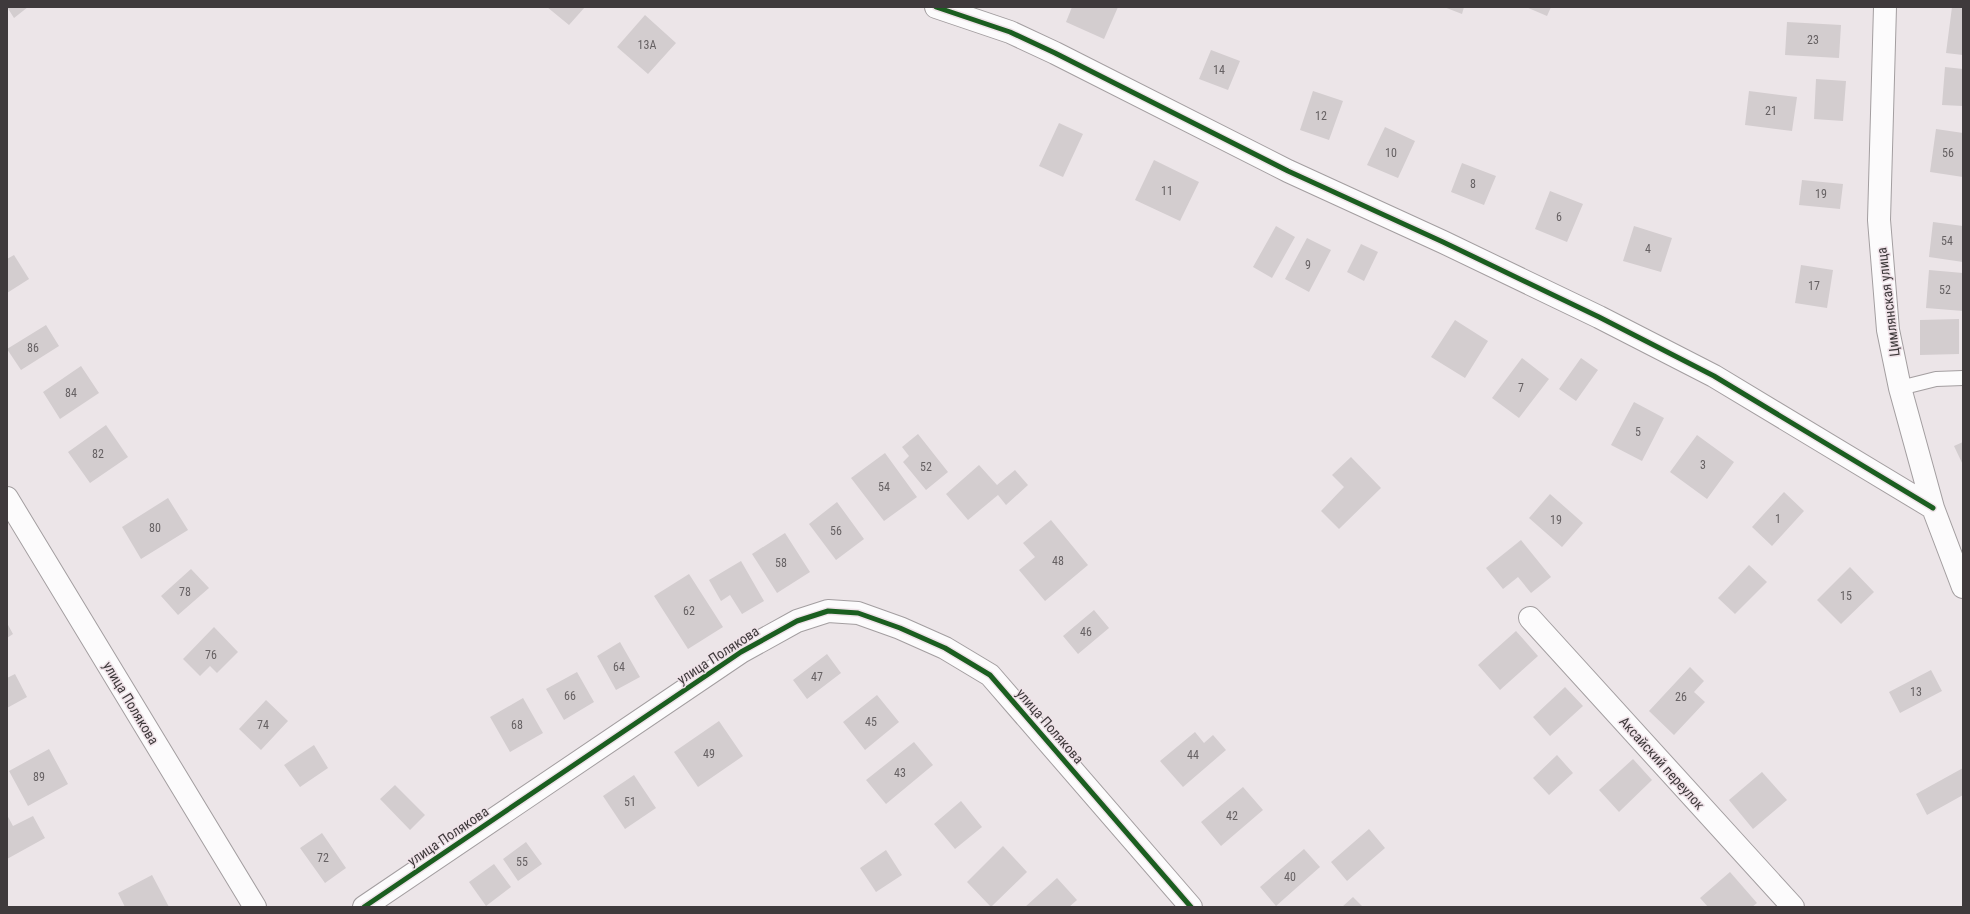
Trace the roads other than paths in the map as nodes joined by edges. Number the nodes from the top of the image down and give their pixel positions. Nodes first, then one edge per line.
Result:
1 (936, 7) edge
2 (988, 7) edge
3 (1885, 7) edge
4 (1010, 32) junction
5 (1963, 378) edge
6 (1900, 388) junction
7 (7, 498) edge
8 (1933, 508) junction
9 (1963, 587) edge
10 (1530, 618) dead end
11 (255, 907) edge
12 (364, 907) edge
13 (1191, 907) edge
14 (1794, 907) edge

1 - 4 street
2 - 4 street
3 - 6 street, Цимлянская улица
4 - 8 street
5 - 6 lane
6 - 8 street, Цимлянская улица
7 - 11 street, улица Полякова
8 - 9 street, Цимлянская улица
10 - 14 street, Аксайский переулок
12 - 13 street, улица Полякова

